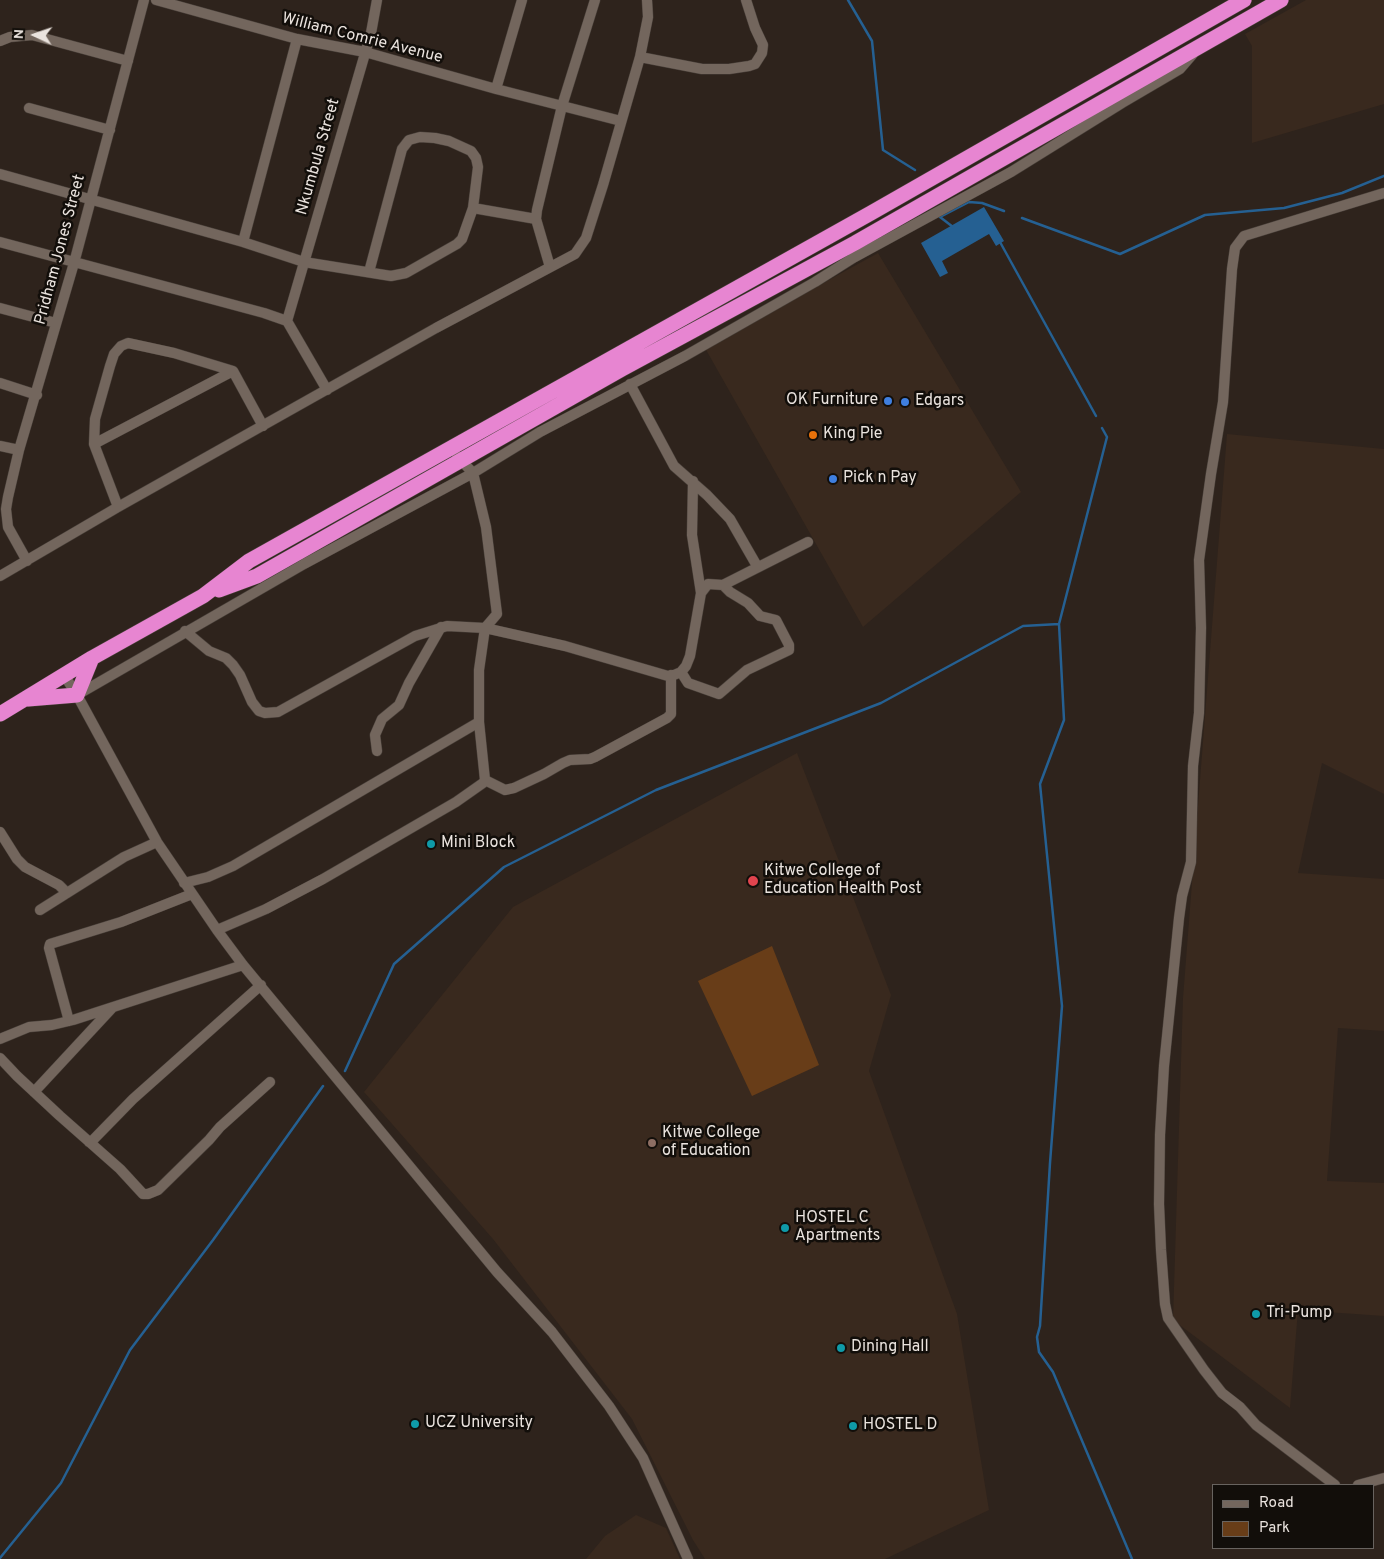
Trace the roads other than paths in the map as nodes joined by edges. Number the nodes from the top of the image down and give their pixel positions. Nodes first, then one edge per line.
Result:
1 (144, 0) edge
2 (156, 0) edge
3 (377, 0) edge
4 (522, 0) edge
5 (595, 0) edge
6 (646, 0) edge
7 (746, 0) edge
8 (1244, 0) edge
9 (1281, 0) edge
10 (297, 38) junction
11 (0, 41) edge
12 (365, 52) junction
13 (640, 58) junction
14 (128, 61) junction
15 (496, 89) junction
16 (562, 106) junction
17 (29, 108) dead end
18 (621, 121) junction
19 (110, 130) junction
20 (0, 174) edge
21 (1384, 193) edge
22 (90, 199) junction
23 (473, 208) junction
24 (536, 219) junction
25 (0, 242) edge
26 (243, 242) junction
27 (854, 250) junction
28 (304, 262) junction
29 (74, 263) junction
30 (550, 266) junction
31 (369, 272) junction
32 (0, 308) edge
33 (287, 321) junction
34 (56, 323) junction
35 (233, 371) junction
36 (0, 383) edge
37 (630, 384) junction
38 (327, 390) junction
39 (36, 395) junction
40 (263, 426) junction
41 (94, 444) junction
42 (0, 446) edge
43 (449, 449) junction
44 (20, 450) junction
45 (461, 460) junction
46 (473, 473) junction
47 (693, 481) junction
48 (118, 507) junction
49 (3, 508) edge
50 (808, 542) dead end
51 (27, 561) junction
52 (757, 566) junction
53 (0, 576) edge
54 (723, 584) junction
55 (701, 593) junction
56 (203, 596) junction
57 (441, 627) junction
58 (484, 628) junction
59 (185, 631) junction
60 (92, 658) junction
61 (676, 674) junction
62 (64, 675) junction
63 (77, 695) junction
64 (24, 700) junction
65 (0, 714) edge
66 (479, 722) junction
67 (377, 750) dead end
68 (485, 780) junction
69 (0, 832) edge
70 (157, 842) junction
71 (184, 882) junction
72 (67, 893) junction
73 (192, 894) junction
74 (40, 910) dead end
75 (216, 930) junction
76 (243, 965) junction
77 (261, 985) junction
78 (114, 1006) junction
79 (69, 1021) junction
80 (0, 1039) edge
81 (0, 1058) edge
82 (270, 1082) dead end
83 (34, 1092) junction
84 (89, 1142) junction
85 (1384, 1478) edge
86 (1334, 1484) edge
87 (1362, 1484) edge
88 (688, 1559) edge

1 - 14 street, Pridham Jones Street
2 - 10 street, William Comrie Avenue
3 - 12 street, Nkumbula Street
4 - 15 street
5 - 16 street
6 - 13 street
7 - 13 street
8 - 43 highway
9 - 27 highway
10 - 12 street, William Comrie Avenue
10 - 26 street
11 - 14 street
12 - 15 street, William Comrie Avenue
12 - 28 street, Nkumbula Street
13 - 18 street
14 - 19 street, Pridham Jones Street
15 - 16 street, William Comrie Avenue
16 - 18 street, William Comrie Avenue
16 - 24 street
17 - 19 street
18 - 30 street
19 - 22 street, Pridham Jones Street
20 - 22 street
21 - 86 street
22 - 26 street
22 - 29 street, Pridham Jones Street
23 - 24 street
23 - 31 street
23 - 31 street
24 - 30 street
25 - 29 street
26 - 28 street
27 - 37 street
27 - 45 highway
28 - 31 street
28 - 33 street, Nkumbula Street
29 - 33 street
29 - 34 street, Pridham Jones Street
30 - 38 street
32 - 34 street
33 - 38 street
34 - 39 street, Pridham Jones Street
35 - 40 street
35 - 41 street
35 - 41 street
36 - 39 street
37 - 46 street
37 - 47 street
38 - 40 street
39 - 44 street, Pridham Jones Street
40 - 48 street
41 - 48 street
42 - 44 street
43 - 45 street
43 - 56 highway
44 - 49 street, Pridham Jones Street
45 - 46 street
45 - 56 highway
46 - 58 street
46 - 59 street
47 - 52 street
47 - 55 street
48 - 51 street
49 - 51 street
50 - 52 street
51 - 53 street
52 - 54 street
54 - 55 street
54 - 61 street
55 - 61 street
56 - 60 highway
57 - 58 street
57 - 59 street
57 - 67 street
58 - 61 street
58 - 66 street
59 - 63 street
60 - 62 highway
60 - 63 highway
61 - 68 street
62 - 63 street
62 - 64 highway
63 - 64 highway
63 - 70 street
64 - 65 highway
66 - 68 street
66 - 71 street
68 - 75 street
69 - 72 street
70 - 71 street
70 - 72 street
71 - 73 street
72 - 74 street
73 - 75 street
73 - 79 street
75 - 76 street
76 - 77 street
76 - 78 street
77 - 84 street
77 - 88 street
78 - 79 street
78 - 83 street
79 - 80 street
81 - 83 street
82 - 84 street
83 - 84 street
85 - 87 street

